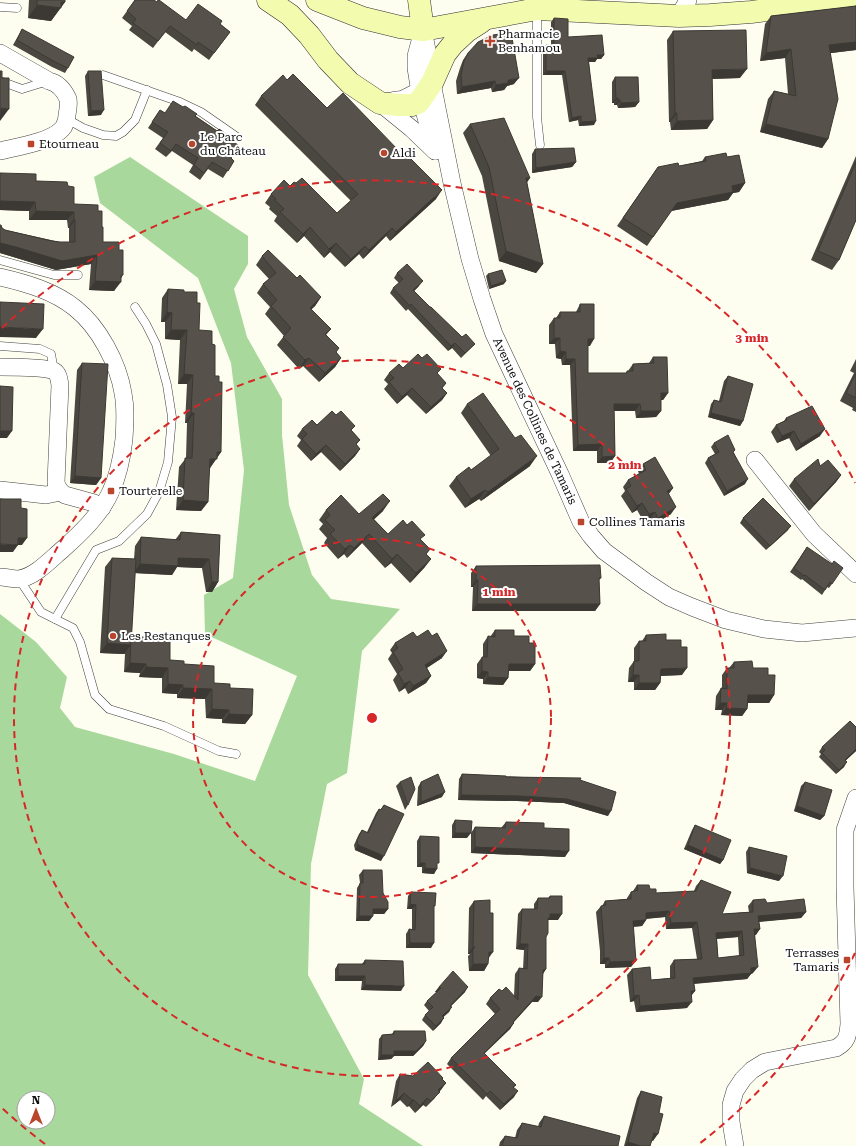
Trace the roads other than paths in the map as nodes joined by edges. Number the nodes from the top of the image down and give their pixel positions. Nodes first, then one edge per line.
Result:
1 (268, 0) edge
2 (317, 0) edge
3 (419, 0) edge
4 (846, 0) edge
5 (750, 6) edge
6 (0, 7) edge
7 (17, 8) dead end
8 (684, 8) edge
9 (537, 9) junction
10 (487, 18) junction
11 (423, 30) junction
12 (0, 53) edge
13 (103, 75) edge
14 (0, 81) edge
15 (48, 81) junction
16 (426, 86) junction
17 (147, 90) junction
18 (372, 98) junction
19 (67, 119) junction
20 (237, 137) dead end
21 (540, 145) dead end
22 (0, 151) edge
23 (435, 151) junction
24 (452, 183) junction
25 (0, 260) edge
26 (78, 275) dead end
27 (0, 276) edge
28 (135, 307) dead end
29 (0, 346) edge
30 (0, 367) edge
31 (54, 371) junction
32 (755, 460) dead end
33 (0, 490) edge
34 (61, 492) junction
35 (102, 508) junction
36 (856, 574) edge
37 (0, 577) edge
38 (19, 579) junction
39 (56, 619) junction
40 (856, 628) edge
41 (236, 754) dead end
42 (856, 798) edge
43 (735, 1146) edge

1 - 18 street
2 - 11 street
3 - 11 street
4 - 5 street
5 - 8 street
6 - 7 lane
8 - 9 street
9 - 10 street
9 - 21 lane
10 - 11 street
10 - 16 street
11 - 16 street, Avenue des Collines de Tamaris
12 - 15 street
13 - 17 lane
14 - 15 lane
15 - 19 street
16 - 18 street
16 - 23 street, Avenue des Collines de Tamaris
16 - 24 street, Avenue des Collines de Tamaris
17 - 19 lane
17 - 20 lane
18 - 23 street, Avenue des Collines de Tamaris
19 - 22 street
23 - 24 street, Avenue des Collines de Tamaris
24 - 40 street, Avenue des Collines de Tamaris
25 - 26 lane
27 - 35 street
28 - 39 lane
29 - 31 lane
30 - 31 street
31 - 34 street
32 - 36 street
33 - 34 street
34 - 35 street
35 - 38 street
37 - 38 street
38 - 39 lane
39 - 41 lane
42 - 43 street

